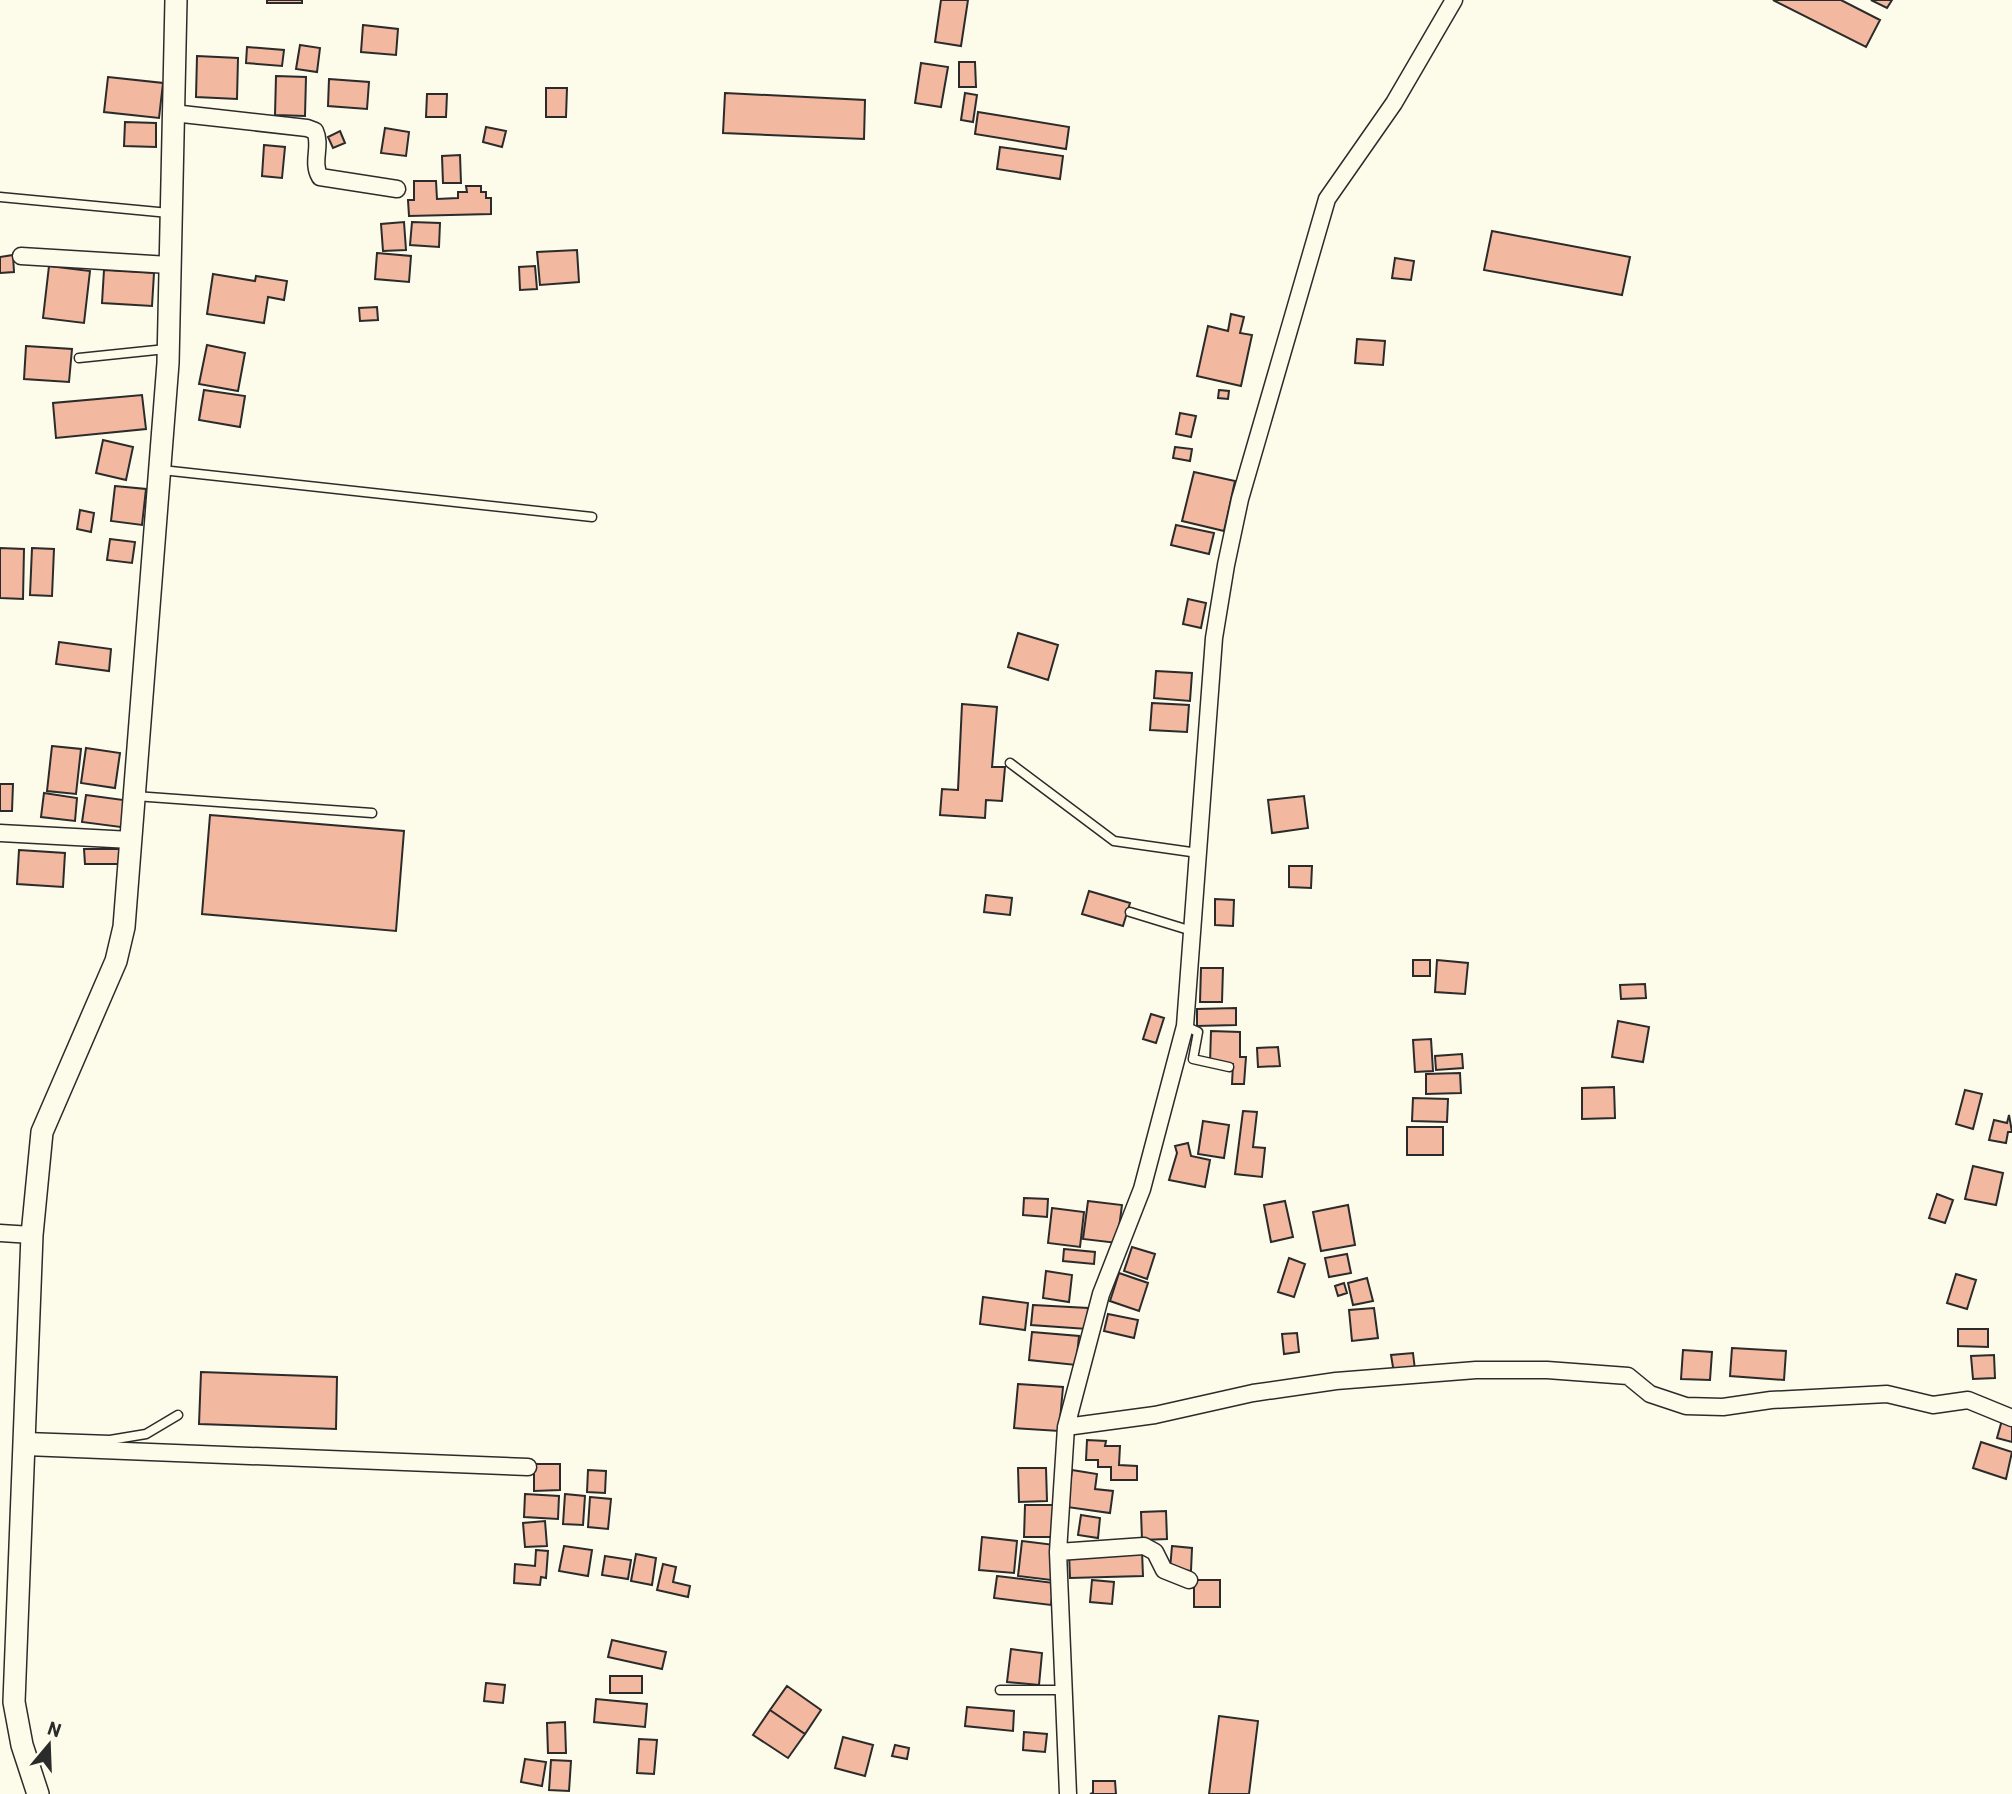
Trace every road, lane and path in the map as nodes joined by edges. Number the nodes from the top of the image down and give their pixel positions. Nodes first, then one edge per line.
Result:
1 (176, 0) edge
2 (1454, 0) edge
3 (173, 113) junction
4 (397, 189) dead end
5 (0, 197) edge
6 (169, 213) junction
7 (21, 256) dead end
8 (169, 265) junction
9 (168, 349) junction
10 (79, 358) dead end
11 (159, 470) junction
12 (592, 517) dead end
13 (1010, 763) dead end
14 (135, 796) junction
15 (372, 813) dead end
16 (0, 833) edge
17 (131, 840) junction
18 (1198, 853) junction
19 (1130, 912) dead end
20 (1192, 931) junction
21 (1185, 1026) junction
22 (1229, 1067) dead end
23 (0, 1233) edge
24 (32, 1235) junction
25 (178, 1415) dead end
26 (2012, 1418) edge
27 (1066, 1427) junction
28 (26, 1442) junction
29 (528, 1467) dead end
30 (1058, 1552) junction
31 (1189, 1580) dead end
32 (1000, 1690) dead end
33 (1063, 1690) junction
34 (38, 1794) edge
35 (1068, 1794) edge

1 - 3 street
2 - 18 street
3 - 4 street
3 - 6 street
5 - 6 lane
6 - 8 street
7 - 8 street
8 - 9 street
9 - 10 lane
9 - 11 street
11 - 12 lane
11 - 14 street
13 - 18 lane
14 - 15 lane
14 - 17 street
16 - 17 street
17 - 24 street
18 - 20 street
19 - 20 lane
20 - 21 street
21 - 22 lane
21 - 27 street
23 - 24 street
24 - 28 street
25 - 28 lane
26 - 27 street
27 - 30 street
28 - 29 street
28 - 34 street
30 - 31 street
30 - 33 street
32 - 33 lane
33 - 35 street

